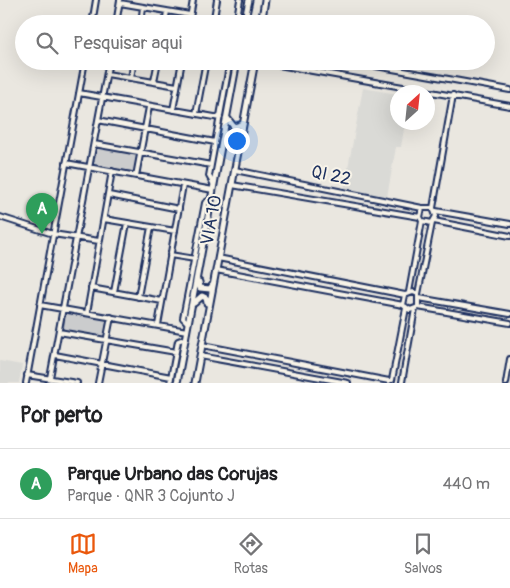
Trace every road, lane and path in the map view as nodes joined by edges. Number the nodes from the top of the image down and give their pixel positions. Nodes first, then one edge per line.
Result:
1 (96, 0) edge
2 (193, 0) edge
3 (217, 0) edge
4 (240, 0) edge
5 (249, 0) edge
6 (265, 0) edge
7 (120, 2) edge
8 (144, 7) junction
9 (167, 11) junction
10 (93, 15) edge
11 (118, 15) edge
12 (142, 15) edge
13 (166, 15) edge
14 (190, 15) joint
15 (214, 15) edge
16 (238, 15) edge
17 (246, 15) edge
18 (262, 15) edge
19 (83, 70) edge
20 (108, 70) edge
21 (132, 70) edge
22 (156, 70) edge
23 (180, 70) edge
24 (204, 70) edge
25 (228, 70) edge
26 (235, 70) edge
27 (253, 70) edge
28 (306, 70) edge
29 (398, 70) edge
30 (107, 74) junction
31 (131, 78) junction
32 (154, 82) junction
33 (177, 86) junction
34 (510, 90) edge
35 (79, 93) junction
36 (453, 96) junction
37 (102, 98) junction
38 (149, 106) junction
39 (510, 106) edge
40 (173, 110) junction
41 (196, 114) junction
42 (226, 117) junction
43 (220, 118) junction
44 (98, 120) junction
45 (243, 124) junction
46 (145, 130) junction
47 (223, 138) junction
48 (215, 142) junction
49 (94, 144) junction
50 (239, 145) junction
51 (141, 153) junction
52 (66, 163) junction
53 (211, 165) junction
54 (90, 167) junction
55 (235, 170) junction
56 (112, 172) junction
57 (136, 176) junction
58 (183, 185) junction
59 (232, 185) junction
60 (214, 188) junction
61 (109, 195) junction
62 (211, 199) junction
63 (422, 208) junction
64 (179, 209) junction
65 (434, 210) junction
66 (0, 217) edge
67 (104, 219) junction
68 (421, 219) junction
69 (433, 222) junction
70 (127, 223) junction
71 (510, 224) edge
72 (151, 227) junction
73 (175, 231) junction
74 (53, 234) junction
75 (510, 236) edge
76 (76, 238) junction
77 (99, 241) junction
78 (170, 255) junction
79 (218, 258) junction
80 (195, 259) junction
81 (199, 269) junction
82 (216, 270) junction
83 (213, 284) junction
84 (91, 288) junction
85 (114, 292) junction
86 (407, 294) junction
87 (418, 296) junction
88 (138, 297) junction
89 (162, 302) junction
90 (40, 305) junction
91 (192, 306) junction
92 (208, 306) junction
93 (405, 306) junction
94 (64, 308) junction
95 (417, 308) junction
96 (87, 313) junction
97 (510, 314) edge
98 (111, 317) junction
99 (510, 323) edge
100 (188, 324) junction
101 (158, 325) junction
102 (187, 331) junction
103 (59, 332) junction
104 (186, 338) junction
105 (106, 340) junction
106 (202, 345) junction
107 (176, 352) junction
108 (55, 355) junction
109 (200, 356) junction
110 (510, 359) edge
111 (102, 364) junction
112 (27, 375) junction
113 (171, 377) junction
114 (50, 381) edge
115 (390, 381) edge
116 (26, 383) edge
117 (75, 383) edge
118 (98, 383) edge
119 (170, 383) edge
120 (177, 383) edge
121 (195, 383) edge
122 (348, 383) edge
123 (402, 383) edge
124 (506, 383) edge

1 - 10 street
2 - 14 street
3 - 15 street
4 - 16 street
5 - 17 main road
6 - 18 main road
7 - 8 street
7 - 11 street
8 - 9 street
8 - 12 street
9 - 13 street
9 - 14 street
19 - 35 street
20 - 30 street
21 - 31 street
22 - 32 street
23 - 33 street
24 - 41 street
25 - 43 street
26 - 42 main road, VIA 10
27 - 45 main road, VIA 10
28 - 36 street
29 - 34 street
30 - 31 street
30 - 37 street
31 - 32 street
32 - 33 street
33 - 40 street
35 - 37 street
35 - 52 street
36 - 39 street
36 - 65 street
37 - 38 street
37 - 44 street
38 - 40 street
38 - 46 street
40 - 41 street
41 - 43 street
42 - 45 main road
42 - 47 main road, VIA 10
43 - 48 street
44 - 46 street
44 - 49 street
45 - 50 main road, VIA 10
46 - 48 street
46 - 51 street
47 - 50 main road
47 - 60 main road, VIA 10
48 - 53 street
49 - 51 street
49 - 54 street
50 - 55 main road, VIA 10
51 - 53 street
51 - 57 street
52 - 54 street
52 - 74 street
53 - 60 street
54 - 56 street
54 - 76 street
55 - 59 main road, VIA 10
55 - 63 street, QI 22
56 - 57 street
56 - 61 street
57 - 58 street
58 - 60 street
58 - 64 street
59 - 68 street
59 - 79 main road, VIA 10
60 - 62 main road, VIA 10
61 - 64 street
61 - 67 street
62 - 80 street
62 - 81 main road, VIA 10
63 - 65 street, QI 22
63 - 68 street
64 - 73 street
65 - 69 street
65 - 71 street, QI 22
66 - 74 street
67 - 70 street
67 - 77 street
68 - 69 street
68 - 86 street
69 - 75 street
69 - 87 street
70 - 72 street
70 - 85 street
72 - 73 street
72 - 88 street
73 - 78 street
74 - 76 street
74 - 90 street
76 - 77 street
76 - 94 street
77 - 84 street
78 - 80 street
78 - 89 street
79 - 82 main road, VIA 10
79 - 86 street
80 - 100 street
81 - 83 main road
81 - 91 main road, VIA 10
82 - 83 main road, VIA 10
82 - 93 street
83 - 92 main road, VIA 10
84 - 85 street
84 - 96 street
85 - 88 street
86 - 87 street
86 - 93 street
87 - 95 street
87 - 97 street
88 - 89 street
89 - 101 street
90 - 94 street
90 - 112 street
91 - 92 main road
91 - 100 main road, VIA 10
92 - 106 main road, VIA 10
93 - 95 street
93 - 115 street
94 - 96 street
94 - 103 street
95 - 99 street
95 - 123 street
96 - 98 street
98 - 101 street
98 - 105 street
100 - 102 main road, VIA 10
101 - 102 street
102 - 104 main road, VIA 10
103 - 105 street
103 - 108 street
104 - 107 street
104 - 120 main road, VIA 10
105 - 107 street
105 - 111 street
106 - 109 main road, VIA 10
106 - 115 street
107 - 113 street
108 - 111 street
108 - 114 street
109 - 121 main road, VIA 10
109 - 122 street
110 - 124 street
111 - 113 street
111 - 118 street
112 - 114 street
112 - 116 street
113 - 119 street
114 - 117 street
115 - 123 street

